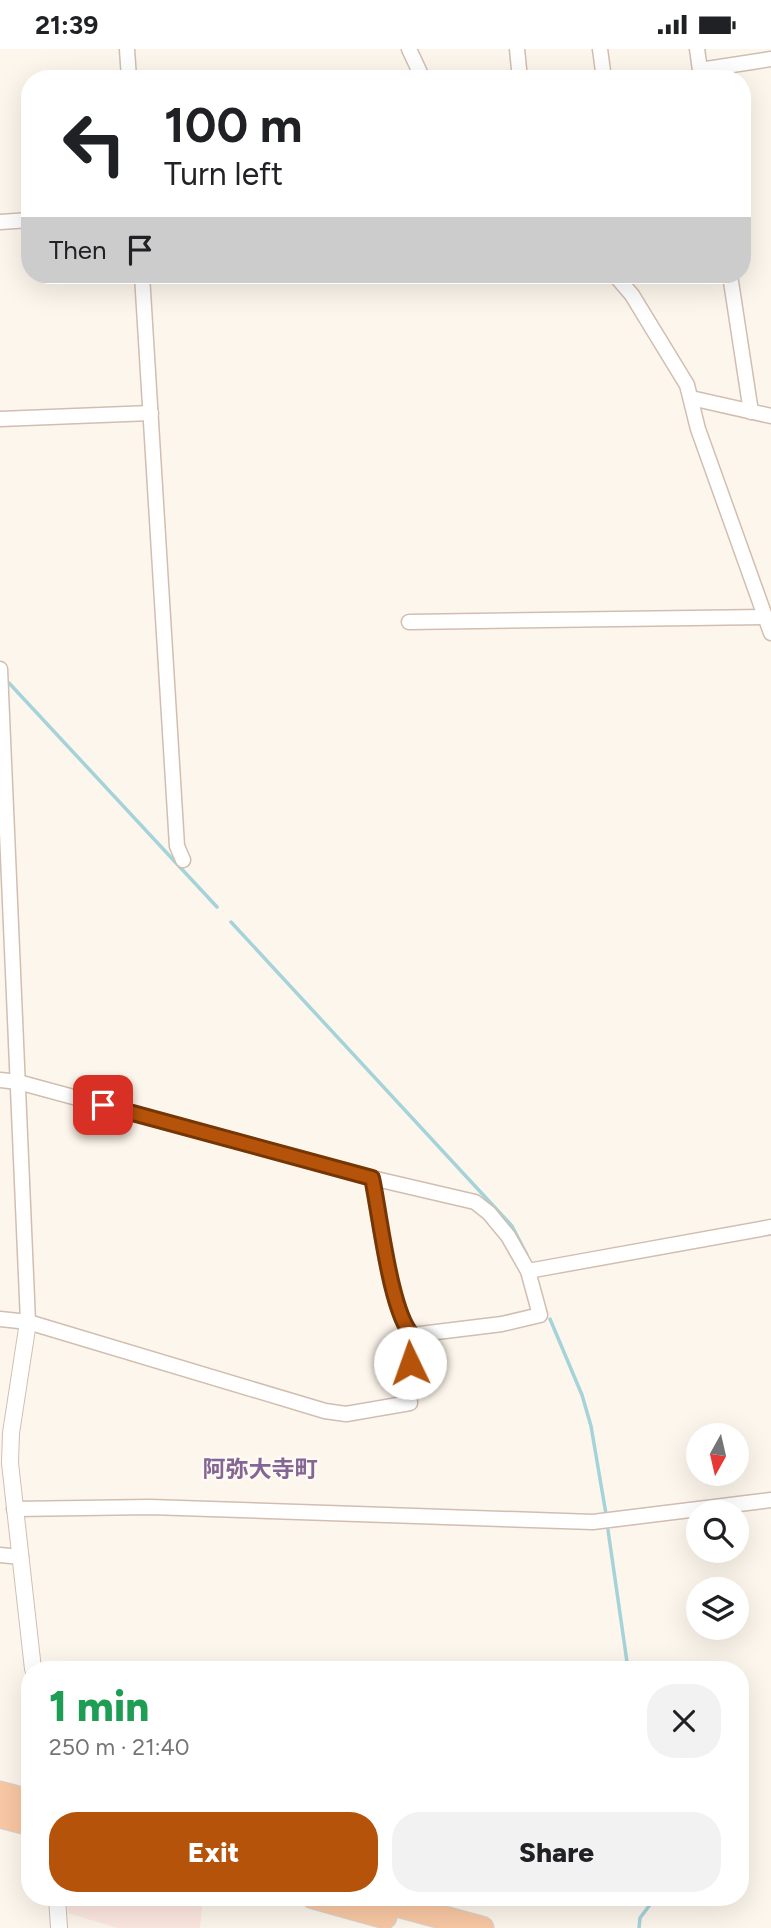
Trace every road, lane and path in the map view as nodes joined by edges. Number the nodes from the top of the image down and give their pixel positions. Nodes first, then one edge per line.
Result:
1 (127, 49) edge
2 (409, 49) edge
3 (517, 49) edge
4 (600, 49) edge
5 (697, 49) edge
6 (771, 59) edge
7 (128, 70) edge
8 (419, 70) edge
9 (519, 70) edge
10 (603, 70) edge
11 (700, 70) edge
12 (720, 70) edge
13 (21, 221) edge
14 (0, 222) edge
15 (143, 284) edge
16 (623, 284) edge
17 (731, 284) edge
18 (691, 398) junction
19 (751, 412) junction
20 (151, 413) junction
21 (771, 416) edge
22 (0, 419) edge
23 (765, 617) junction
24 (410, 622) dead end
25 (771, 633) edge
26 (0, 669) edge
27 (0, 677) edge
28 (183, 860) dead end
29 (0, 1080) edge
30 (18, 1082) junction
31 (372, 1178) junction
32 (771, 1227) edge
33 (528, 1271) junction
34 (0, 1319) edge
35 (28, 1322) junction
36 (412, 1335) junction
37 (771, 1500) edge
38 (14, 1509) junction
39 (0, 1555) edge
40 (21, 1557) junction
41 (32, 1661) edge
42 (0, 1793) edge
43 (21, 1799) edge
44 (0, 1815) edge
45 (21, 1821) edge
46 (58, 1906) edge
47 (346, 1906) edge
48 (400, 1906) edge
49 (59, 1928) edge
50 (425, 1928) edge
51 (482, 1928) edge

1 - 7 street
2 - 8 street
3 - 9 street
4 - 10 street
5 - 11 street
6 - 12 street
13 - 14 street
15 - 20 street
16 - 18 street
17 - 19 street
18 - 19 street
18 - 23 street
19 - 21 street
20 - 22 street
20 - 28 street
23 - 24 street
23 - 25 street
26 - 27 street
27 - 30 street
29 - 30 street
30 - 31 street
30 - 35 street
31 - 33 street
31 - 36 street
32 - 33 street
33 - 36 street
34 - 35 street
35 - 36 street
35 - 38 street
37 - 38 street
38 - 40 street
39 - 40 street
40 - 41 street
42 - 43 highway
44 - 45 highway
46 - 49 street
47 - 50 highway
48 - 51 highway

